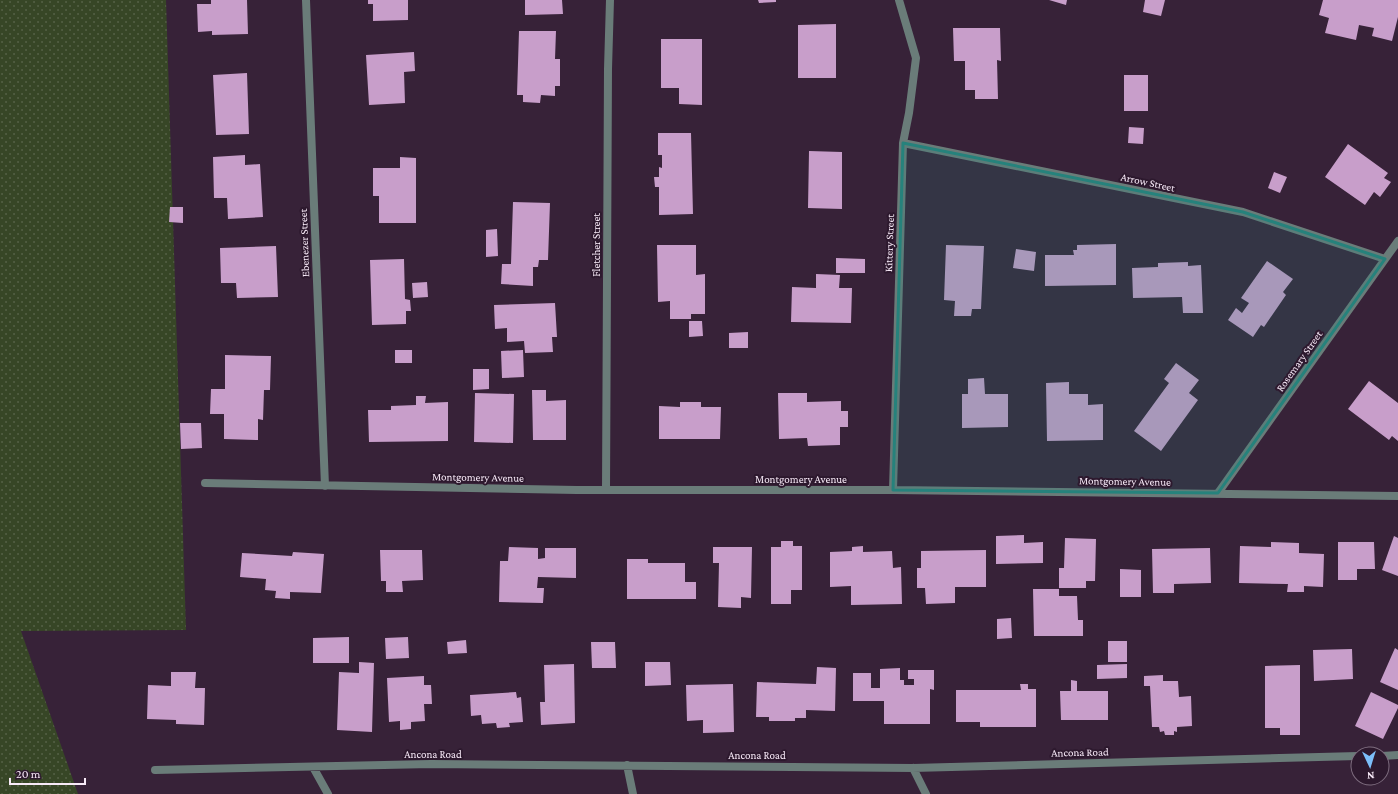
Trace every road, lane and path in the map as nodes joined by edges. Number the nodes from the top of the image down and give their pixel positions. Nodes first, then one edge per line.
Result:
1 (306, 0) edge
2 (610, 0) edge
3 (899, 0) edge
4 (903, 143) junction
5 (1398, 241) edge
6 (1385, 259) junction
7 (205, 483) dead end
8 (325, 486) junction
9 (606, 490) junction
10 (893, 490) junction
11 (1218, 493) junction
12 (1398, 496) edge
13 (1350, 756) edge
14 (627, 765) junction
15 (313, 767) junction
16 (913, 768) junction
17 (155, 770) dead end
18 (328, 794) edge
19 (633, 794) edge
20 (926, 794) edge

1 - 8 street, Ebenezer Street
2 - 9 street, Fletcher Street
3 - 4 street, Kittery Street
4 - 6 street, Arrow Street
4 - 10 street, Kittery Street
5 - 6 street, Rosemary Street
6 - 11 street, Rosemary Street
7 - 8 street, Montgomery Avenue
8 - 9 street, Montgomery Avenue
9 - 10 street, Montgomery Avenue
10 - 11 street, Montgomery Avenue
11 - 12 street, Montgomery Avenue
13 - 16 street, Ancona Road
14 - 15 street, Ancona Road
14 - 16 street, Ancona Road
14 - 19 street
15 - 17 street, Ancona Road
15 - 18 street
16 - 20 street

